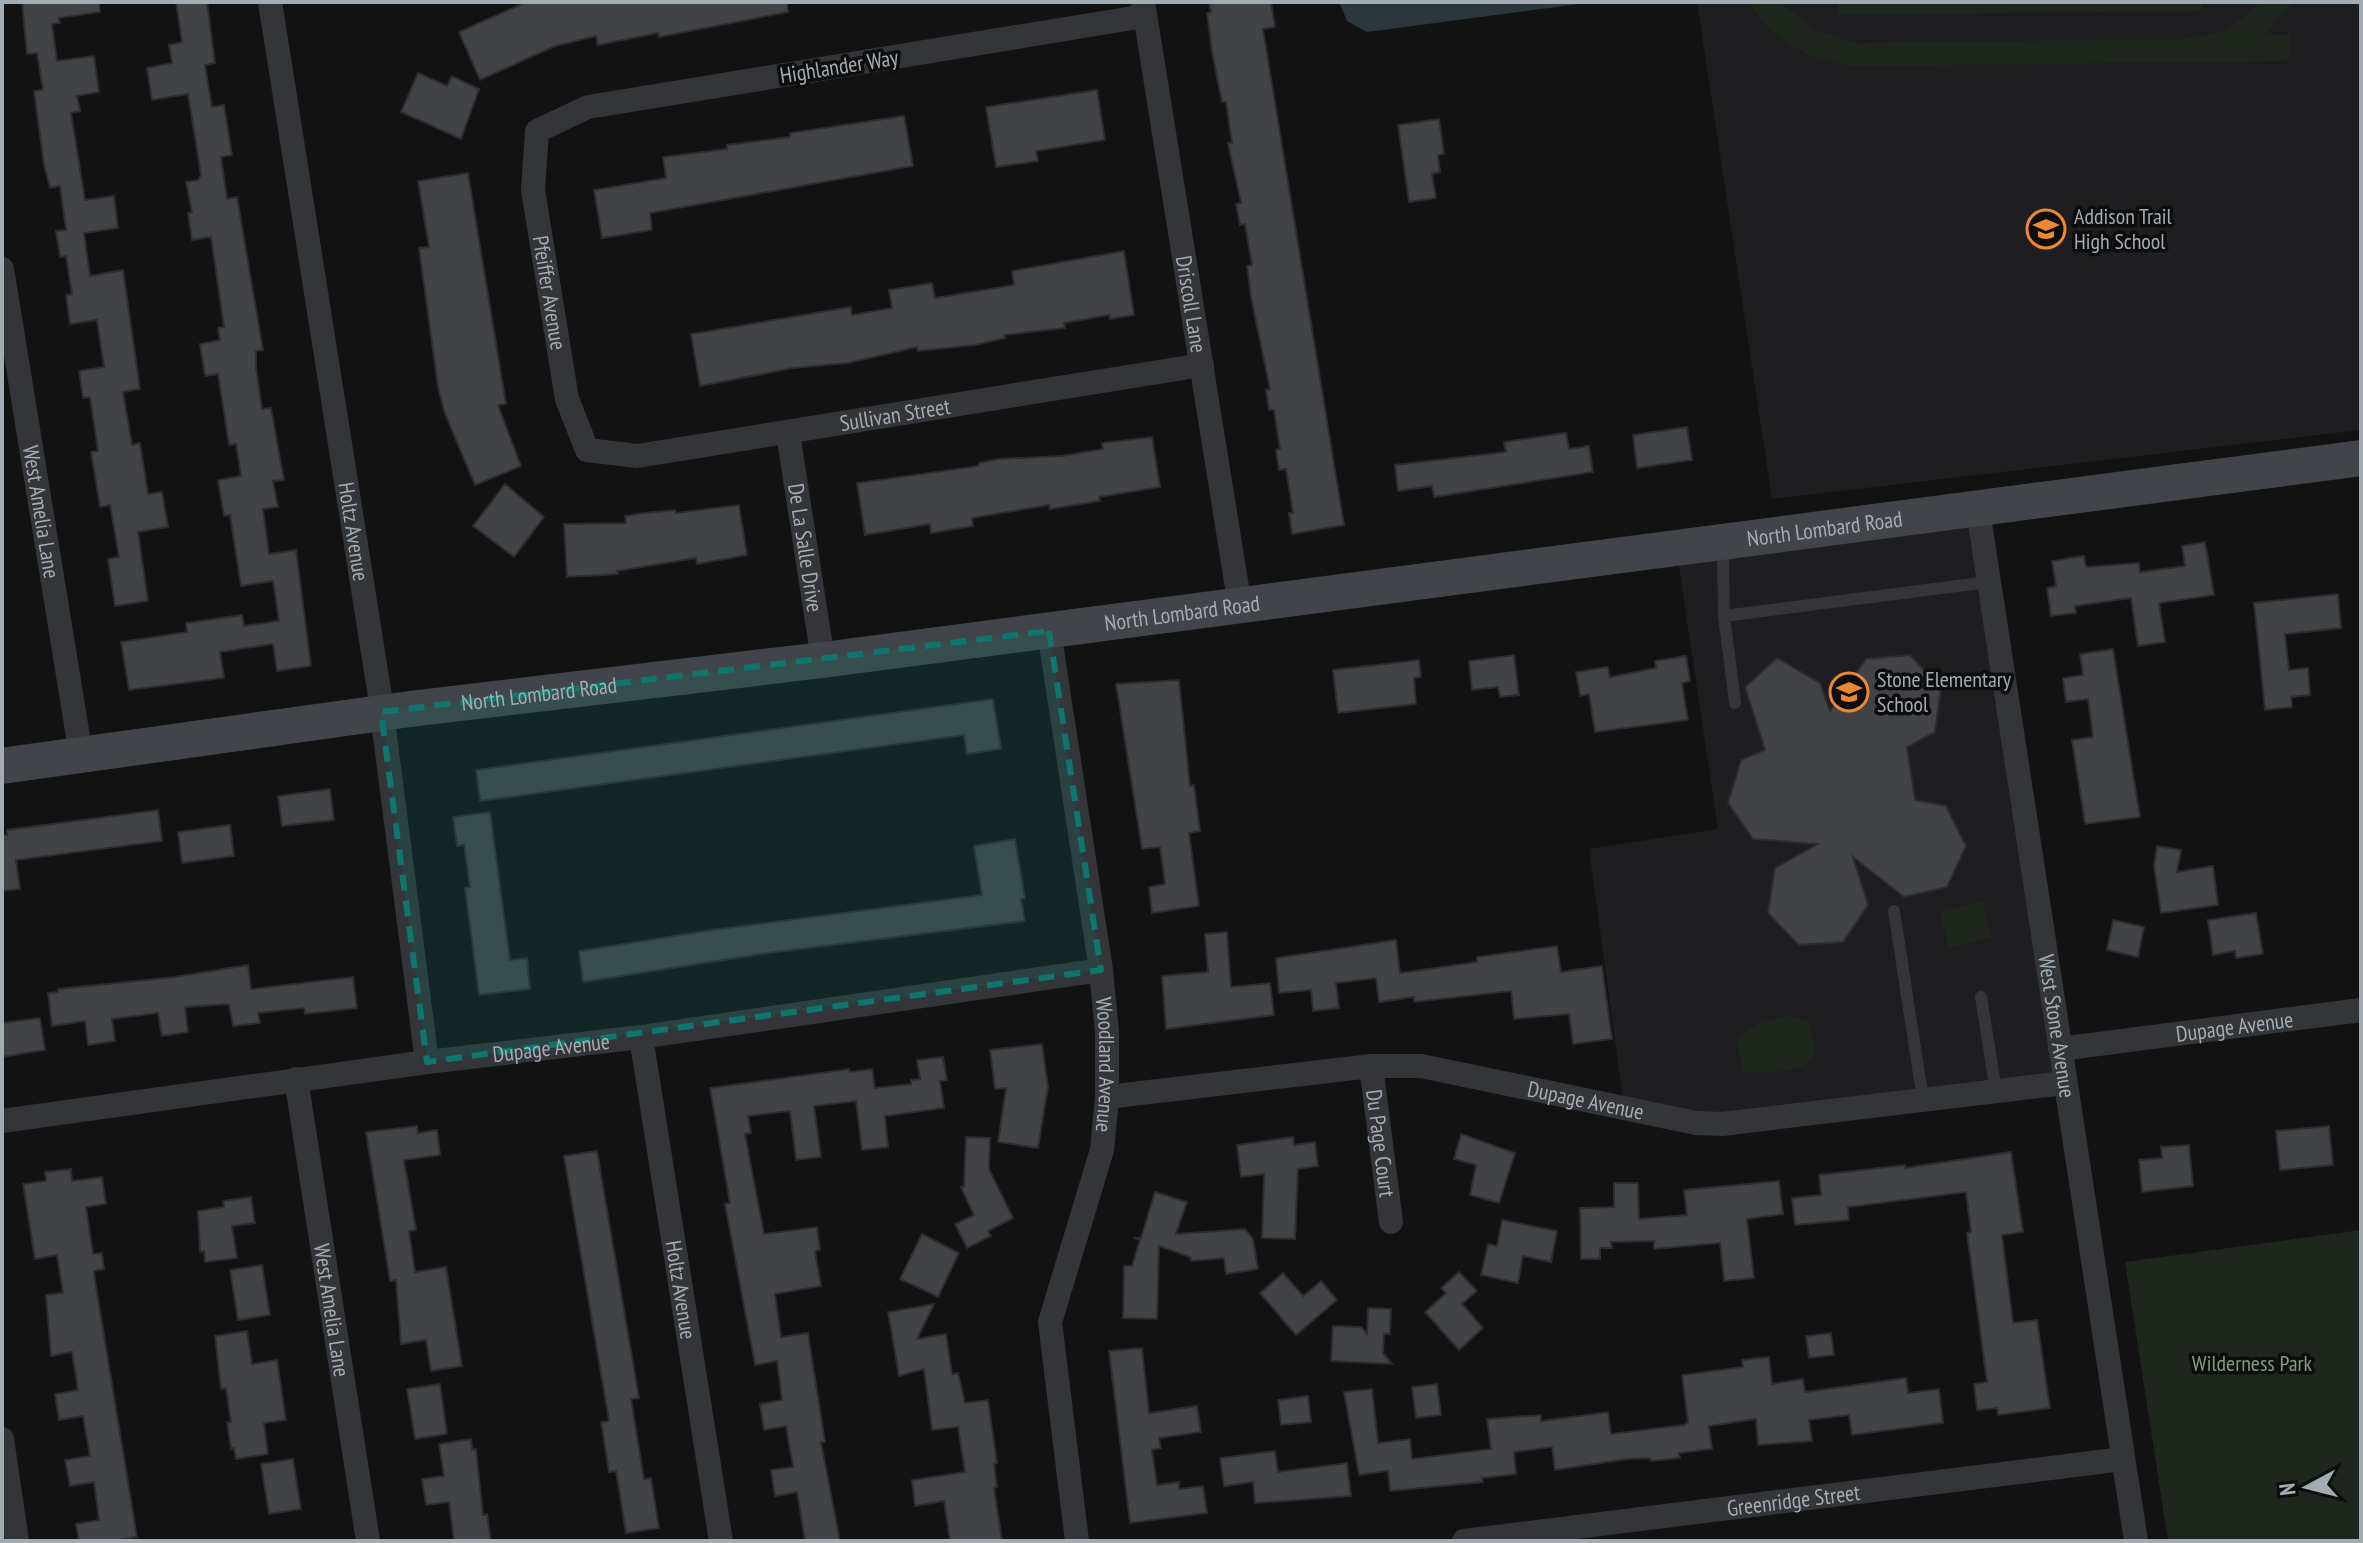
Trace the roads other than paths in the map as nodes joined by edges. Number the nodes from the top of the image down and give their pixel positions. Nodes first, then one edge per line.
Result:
1 (270, 2) edge
2 (1144, 9) edge
3 (537, 131) joint
4 (2, 269) edge
5 (1202, 365) junction
6 (788, 433) junction
7 (587, 450) joint
8 (2361, 458) edge
9 (1978, 510) junction
10 (1723, 543) junction
11 (1989, 582) junction
12 (1240, 606) junction
13 (1724, 616) junction
14 (1049, 631) junction
15 (823, 660) junction
16 (1735, 703) dead end
17 (381, 712) junction
18 (81, 755) junction
19 (2, 766) edge
20 (1894, 911) dead end
21 (1101, 970) junction
22 (1981, 997) dead end
23 (2361, 1010) edge
24 (641, 1037) junction
25 (2060, 1049) junction
26 (427, 1062) junction
27 (1371, 1066) junction
28 (296, 1079) junction
29 (2064, 1083) junction
30 (1996, 1091) junction
31 (1107, 1097) junction
32 (1923, 1100) junction
33 (2, 1121) edge
34 (1391, 1222) dead end
35 (2, 1439) edge
36 (2123, 1459) junction
37 (17, 1541) edge
38 (368, 1541) edge
39 (721, 1541) edge
40 (1077, 1541) edge
41 (1464, 1541) edge
42 (2136, 1541) edge

1 - 17 street, Holtz Avenue
2 - 3 street, Highlander Way
2 - 5 street, Driscoll Lane
3 - 7 street, Pfeiffer Avenue
4 - 18 street, West Amelia Lane
5 - 6 street, Sullivan Street
5 - 12 street, Driscoll Lane
6 - 7 street, Sullivan Street
6 - 15 street, De La Salle Drive
8 - 9 street, North Lombard Road
9 - 10 street, North Lombard Road
9 - 11 street, West Stone Avenue
10 - 12 street, North Lombard Road
10 - 13 lane
11 - 13 lane
11 - 25 street, West Stone Avenue
12 - 14 street, North Lombard Road
13 - 16 lane
14 - 15 street, North Lombard Road
14 - 21 street, Woodland Avenue
15 - 17 street, North Lombard Road
17 - 18 street, North Lombard Road
17 - 26 street, Holtz Avenue
18 - 19 street, North Lombard Road
20 - 32 lane
21 - 24 street, Dupage Avenue
21 - 31 street, Woodland Avenue
22 - 30 lane
23 - 25 street, Dupage Avenue
24 - 26 street, Dupage Avenue
24 - 39 street, Holtz Avenue
25 - 29 street, West Stone Avenue
26 - 28 street, Dupage Avenue
27 - 31 street, Dupage Avenue
27 - 32 street, Dupage Avenue
27 - 34 street, Du Page Court
28 - 33 street, Dupage Avenue
28 - 38 street, West Amelia Lane
29 - 30 street, Dupage Avenue
29 - 36 street, West Stone Avenue
30 - 32 street, Dupage Avenue
31 - 40 street, Woodland Avenue
35 - 37 street
36 - 41 street, Greenridge Street
36 - 42 street, West Stone Avenue

